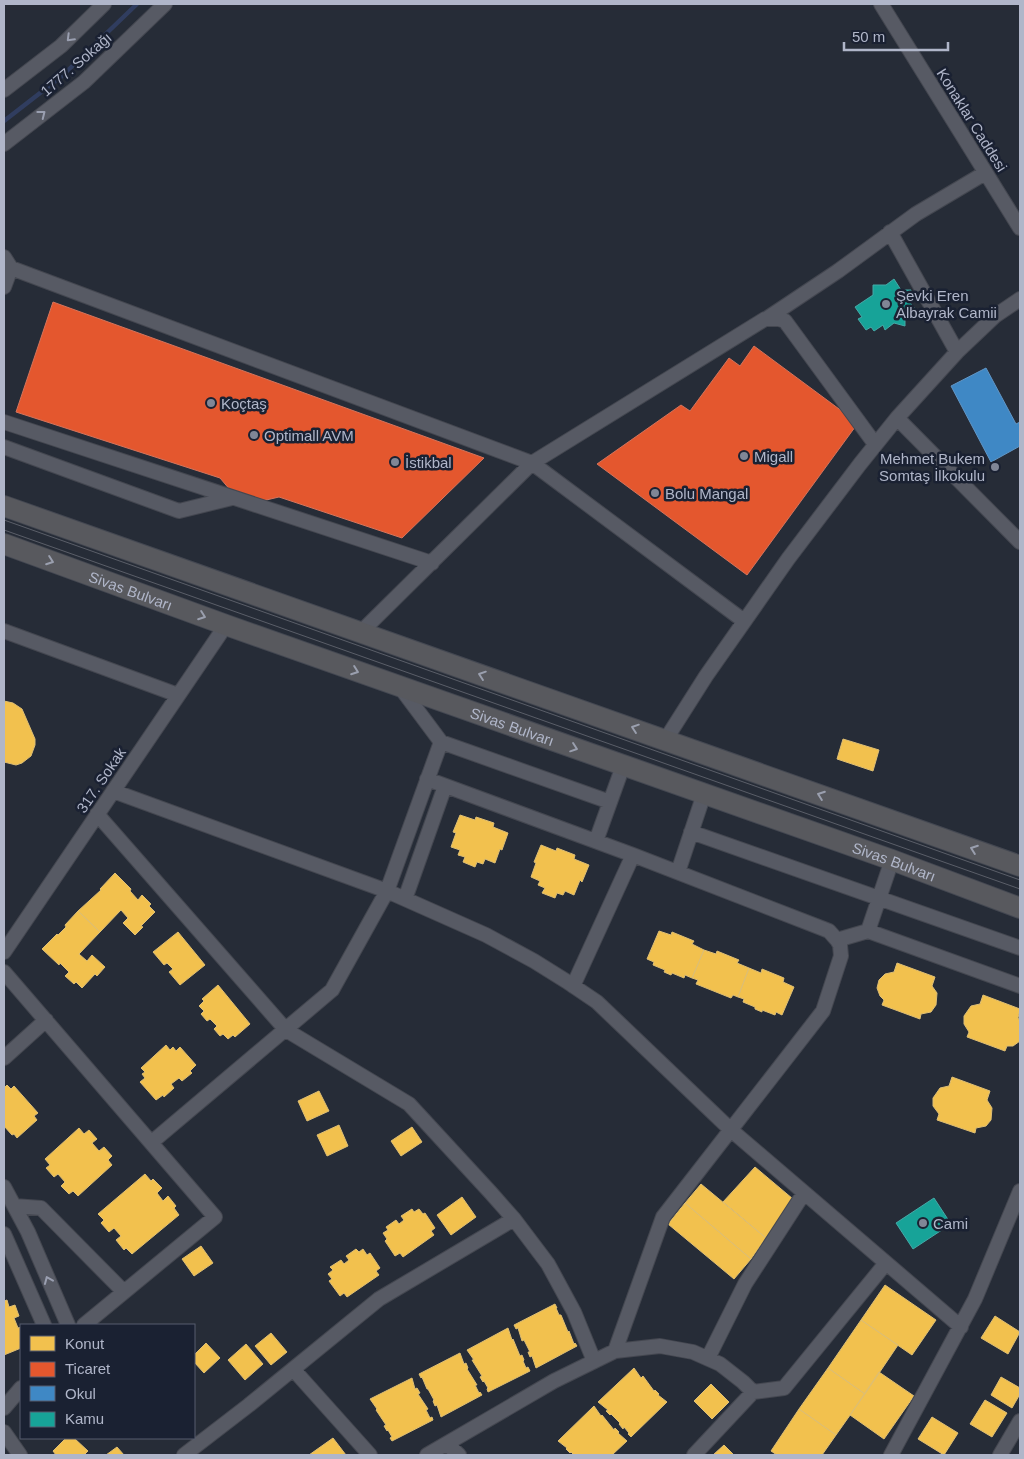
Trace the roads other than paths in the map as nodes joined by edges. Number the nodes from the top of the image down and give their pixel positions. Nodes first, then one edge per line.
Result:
1 (104, 4) edge
2 (165, 4) edge
3 (881, 4) edge
4 (4, 90) edge
5 (4, 144) edge
6 (985, 172) junction
7 (1020, 228) edge
8 (890, 232) junction
9 (7, 262) edge
10 (4, 287) edge
11 (1020, 299) edge
12 (765, 319) junction
13 (958, 352) junction
14 (897, 418) junction
15 (4, 422) edge
16 (875, 444) junction
17 (4, 447) edge
18 (532, 464) junction
19 (233, 498) junction
20 (4, 506) edge
21 (1020, 542) edge
22 (4, 544) edge
23 (432, 563) junction
24 (744, 621) junction
25 (226, 625) junction
26 (4, 632) edge
27 (360, 633) junction
28 (400, 687) junction
29 (178, 695) junction
30 (666, 739) junction
31 (441, 742) junction
32 (623, 766) junction
33 (427, 779) junction
34 (445, 786) junction
35 (113, 791) junction
36 (704, 794) junction
37 (610, 802) junction
38 (97, 814) junction
39 (691, 832) junction
40 (596, 841) junction
41 (633, 855) junction
42 (892, 860) junction
43 (1020, 866) edge
44 (678, 872) junction
45 (387, 891) junction
46 (879, 898) junction
47 (406, 899) junction
48 (1020, 908) edge
49 (868, 931) junction
50 (837, 940) junction
51 (1020, 948) edge
52 (4, 952) edge
53 (4, 972) edge
54 (574, 986) junction
55 (1020, 986) edge
56 (46, 1020) junction
57 (286, 1030) junction
58 (4, 1058) edge
59 (731, 1130) junction
60 (152, 1142) junction
61 (4, 1187) edge
62 (804, 1193) junction
63 (1019, 1198) edge
64 (14, 1206) junction
65 (514, 1219) junction
66 (4, 1234) edge
67 (886, 1263) junction
68 (124, 1292) junction
69 (44, 1324) edge
70 (68, 1324) edge
71 (85, 1324) edge
72 (961, 1327) junction
73 (615, 1351) junction
74 (708, 1358) junction
75 (594, 1361) junction
76 (293, 1369) junction
77 (20, 1389) edge
78 (753, 1392) junction
79 (4, 1408) edge
80 (1020, 1421) edge
81 (4, 1432) edge
82 (447, 1444) junction
83 (20, 1455) edge
84 (184, 1455) edge
85 (370, 1455) edge
86 (427, 1455) edge
87 (459, 1455) edge
88 (694, 1455) edge
89 (891, 1455) edge
90 (1000, 1455) edge

1 -> 4 street, 1777. Sokağı
5 -> 2 street, 1777. Sokağı
3 - 6 street, Konaklar Caddesi
6 - 7 street, Konaklar Caddesi
6 - 8 street
8 - 12 street
8 - 13 street
9 - 10 street
9 - 18 street
11 - 13 street
12 - 16 street
12 - 18 street
13 - 14 street
14 - 16 street
14 - 21 street
15 - 19 street
16 - 24 street
17 - 19 street
18 - 23 street
18 - 24 street
19 - 23 street
20 - 27 highway
22 -> 25 highway, Sivas Bulvarı
23 - 27 street
24 - 30 street
25 -> 28 highway, Sivas Bulvarı
25 - 29 street, 317. Sokak
26 - 29 street
30 -> 27 highway
28 - 31 street
28 -> 32 highway, Sivas Bulvarı
29 - 35 street, 317. Sokak
43 -> 30 highway
31 - 33 street
31 - 37 street
32 - 36 highway, Sivas Bulvarı
32 - 37 street
33 - 34 street
33 - 45 street
34 - 40 street
34 - 47 street
35 - 38 street, 317. Sokak
35 - 45 street
36 - 39 street
36 - 42 highway, Sivas Bulvarı
37 - 40 street
38 - 52 street, 317. Sokak
38 - 57 street
39 - 44 street
39 - 46 street
40 - 41 street
41 - 44 street
41 - 54 street
42 - 46 street
42 - 48 highway, Sivas Bulvarı
44 - 50 street
45 - 47 street
45 - 57 street
46 - 49 street
46 - 51 street
47 - 54 street
49 - 50 street
49 - 55 street
50 - 59 street
53 - 56 street
54 - 59 street
56 - 58 street
56 - 60 street
57 - 60 street
57 - 65 street
59 - 62 street
59 - 73 street
60 - 68 street
61 - 64 street
62 - 67 street
62 - 74 street
63 - 72 street
64 - 68 street
70 -> 64 street
65 - 75 street
65 - 76 street
66 - 69 street
67 - 72 street
67 - 78 street
68 - 71 street
72 - 89 street
73 - 74 street
73 - 75 street
74 - 78 street
75 - 82 street
76 - 84 street
76 - 85 street
77 - 79 street
78 - 88 street
80 - 90 street
81 - 83 street
82 - 86 street
82 - 87 street

